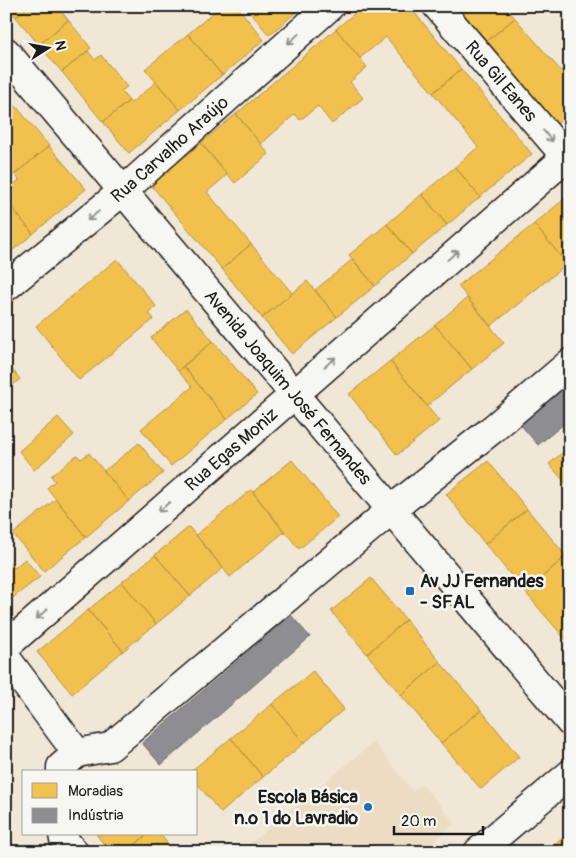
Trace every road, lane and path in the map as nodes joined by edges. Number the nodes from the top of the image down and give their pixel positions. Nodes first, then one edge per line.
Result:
1 (330, 6) edge
2 (437, 6) edge
3 (6, 52) edge
4 (568, 155) edge
5 (123, 191) junction
6 (6, 287) edge
7 (570, 363) edge
8 (293, 394) junction
9 (391, 510) junction
10 (6, 646) edge
11 (6, 658) edge
12 (570, 722) edge
13 (69, 762) edge
14 (570, 774) edge
15 (63, 836) edge
16 (74, 852) edge
17 (478, 852) edge

1 -> 5 street, Rua Carvalho Araújo
2 -> 4 street, Rua Gil Eanes
3 - 5 street, Avenida Joaquim José Fernandes
8 -> 4 street, Rua Egas Moniz
5 -> 6 street, Rua Carvalho Araújo
5 - 8 street, Avenida Joaquim José Fernandes
7 - 9 street
8 - 9 street, Avenida Joaquim José Fernandes
8 -> 10 street, Rua Egas Moniz
9 - 12 street, Avenida Joaquim José Fernandes
9 - 13 street
11 - 13 street
14 - 17 street
15 - 16 street

